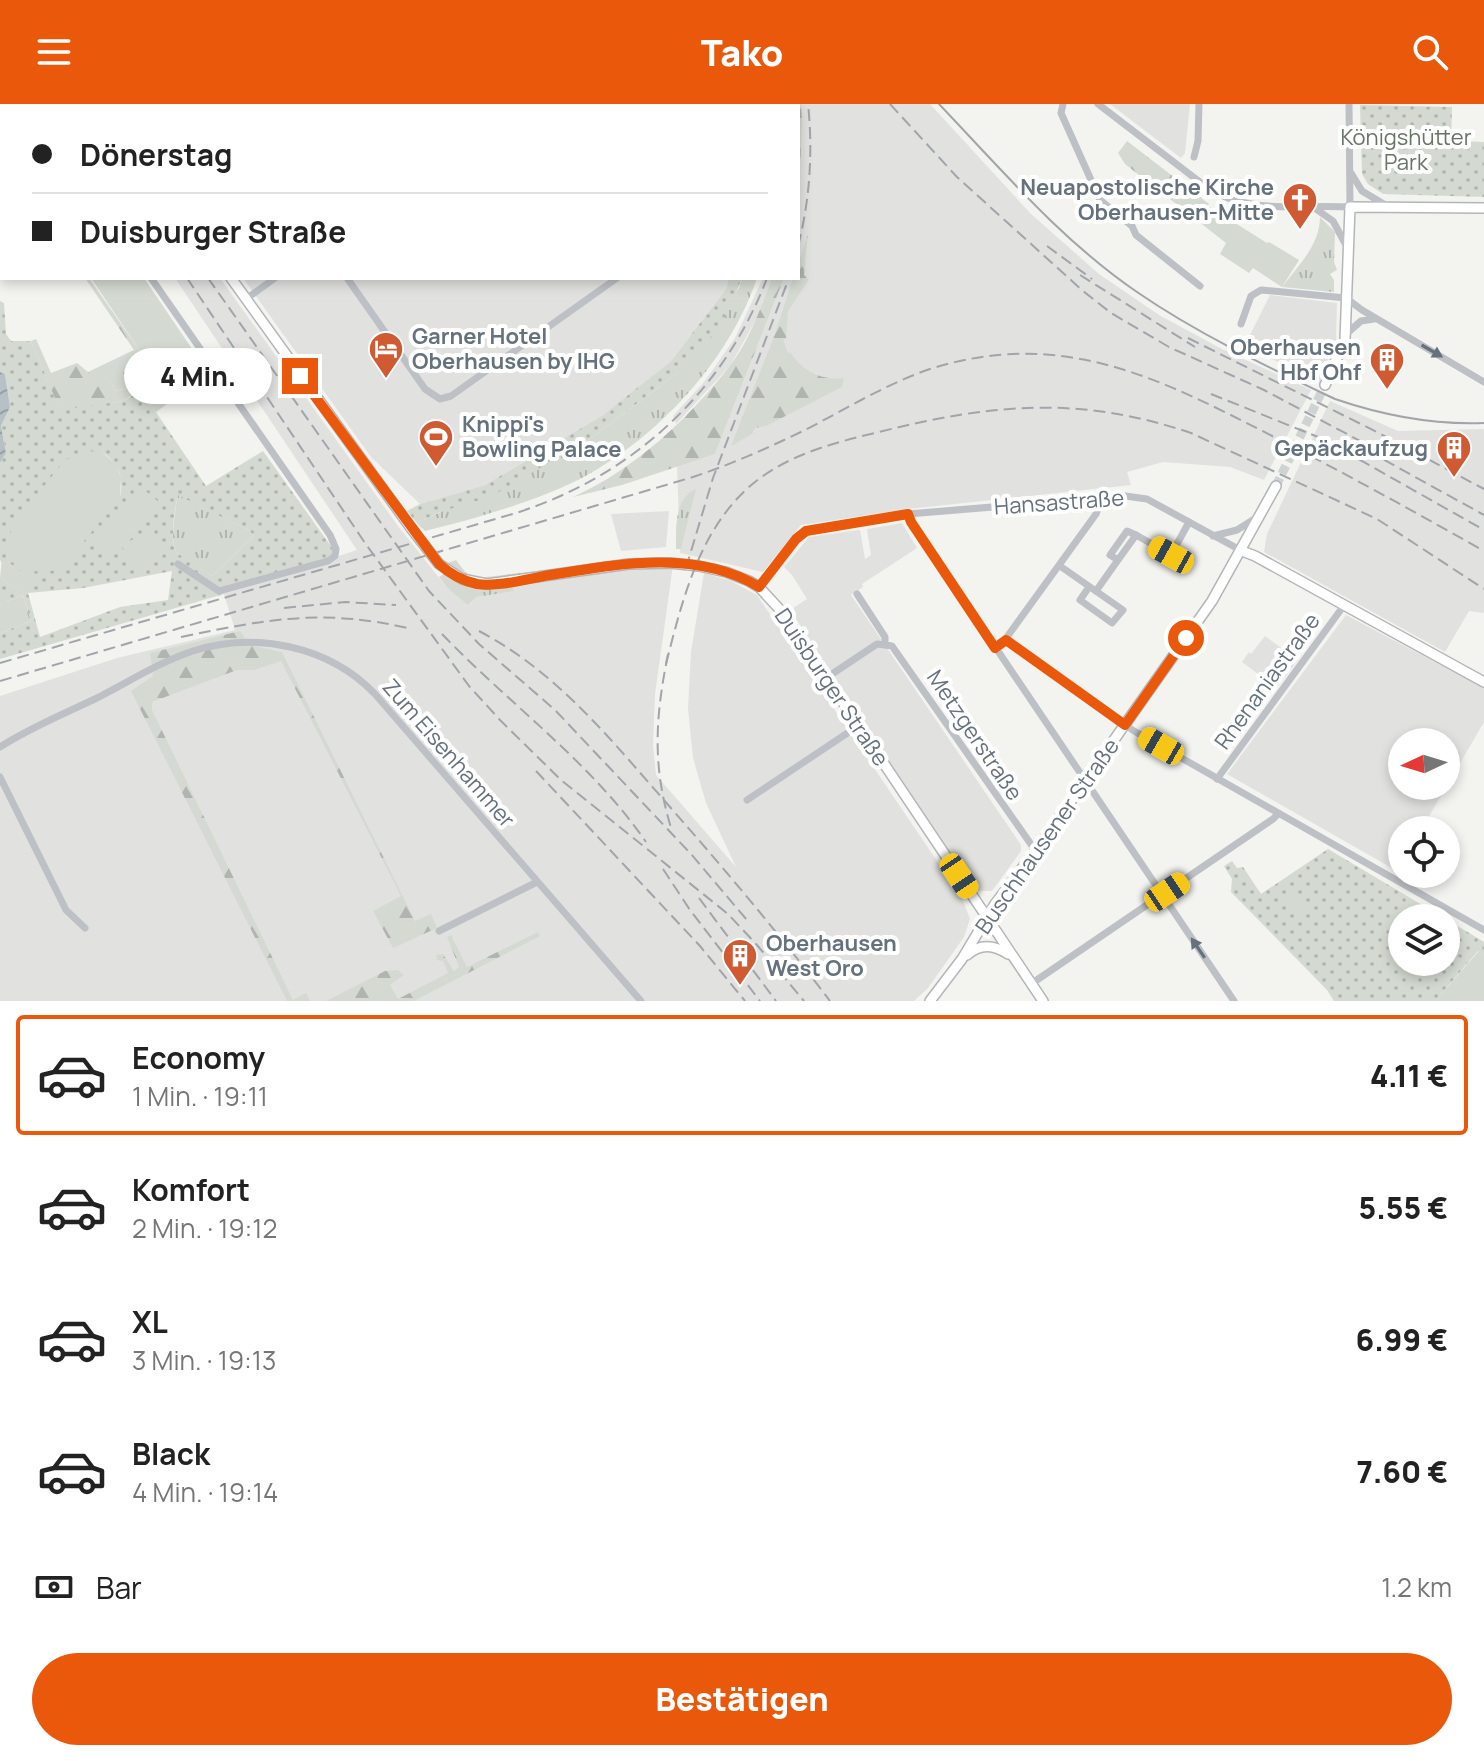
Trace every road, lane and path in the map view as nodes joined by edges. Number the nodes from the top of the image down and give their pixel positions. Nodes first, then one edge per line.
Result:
1 (1063, 104) edge
2 (1098, 104) edge
3 (1199, 104) edge
4 (1349, 104) edge
5 (1194, 157) dead end
6 (1350, 171) junction
7 (1311, 206) junction
8 (1387, 206) junction
9 (1350, 207) junction
10 (1484, 208) edge
11 (1347, 247) junction
12 (152, 280) edge
13 (232, 280) edge
14 (272, 280) edge
15 (614, 280) edge
16 (350, 281) edge
17 (1200, 286) dead end
18 (1346, 298) junction
19 (246, 299) junction
20 (1380, 320) junction
21 (1241, 324) dead end
22 (1345, 335) junction
23 (1484, 382) edge
24 (1325, 385) tunnel mouth
25 (1276, 486) tunnel mouth
26 (1102, 499) junction
27 (908, 514) junction
28 (1258, 516) junction
29 (1189, 522) junction
30 (1213, 536) junction
31 (1242, 551) junction
32 (178, 564) dead end
33 (1060, 566) junction
34 (759, 587) junction
35 (1092, 589) junction
36 (857, 594) dead end
37 (1345, 604) junction
38 (1006, 640) junction
39 (885, 643) junction
40 (995, 648) junction
41 (826, 678) junction
42 (1484, 682) edge
43 (1125, 725) junction
44 (858, 726) junction
45 (0, 747) edge
46 (0, 777) edge
47 (1217, 779) junction
48 (1084, 781) junction
49 (747, 800) dead end
50 (1278, 814) junction
51 (1035, 850) junction
52 (537, 882) junction
53 (1162, 895) junction
54 (987, 919) junction
55 (85, 928) dead end
56 (1484, 930) edge
57 (439, 931) dead end
58 (962, 959) junction
59 (1014, 959) junction
60 (1031, 984) junction
61 (641, 1001) edge
62 (930, 1001) edge
63 (1043, 1001) edge
64 (1234, 1001) edge

1 - 17 street
2 - 7 street
3 - 5 street
4 - 6 street
6 - 8 street
6 - 9 street
7 - 9 street
7 - 11 street
8 - 9 main road
8 - 10 main road
9 - 11 main road
11 - 18 main road
12 - 32 street
13 - 19 main road, Duisburger Straße
14 - 19 street
15 - 16 street
18 - 20 street
18 - 21 street
18 - 22 main road
19 - 34 main road, Duisburger Straße, bridge
20 - 22 street
20 -> 23 street
22 - 24 main road
25 - 28 main road, Buschhausener Straße
26 - 27 street, Hansastraße
26 - 29 street, Hansastraße
26 - 33 street
27 - 34 street, Hansastraße
27 - 40 street
28 - 30 street
28 - 31 main road, Buschhausener Straße
29 - 30 street, Hansastraße
29 - 35 street
30 - 31 street, Hansastraße
31 - 37 main road, Hansastraße
31 - 43 main road, Buschhausener Straße
33 - 35 street
33 - 38 street
34 - 41 main road, Duisburger Straße
35 - 35 street
36 - 39 street, Metzgerstraße
37 - 42 main road, Hansastraße
37 - 47 street, Rhenaniastraße
38 - 40 street
38 - 43 street
39 - 41 street
39 - 51 street, Metzgerstraße
40 - 48 street
41 - 44 main road, Duisburger Straße
43 - 47 street
43 - 48 main road, Buschhausener Straße
44 - 49 street
44 - 54 main road, Duisburger Straße
45 - 52 street, Zum Eisenhammer
46 - 55 street
47 - 50 street
48 - 51 main road, Buschhausener Straße
48 - 53 street
50 - 53 street
50 - 56 street
51 - 54 main road, Buschhausener Straße
52 - 57 street
52 - 61 street, Zum Eisenhammer
53 - 60 street
64 -> 53 street
54 - 58 main road, Buschhausener Straße
54 - 59 main road, Duisburger Straße
58 - 59 main road
58 - 62 main road, Buschhausener Straße
59 - 60 main road, Duisburger Straße
60 - 63 main road, Duisburger Straße

